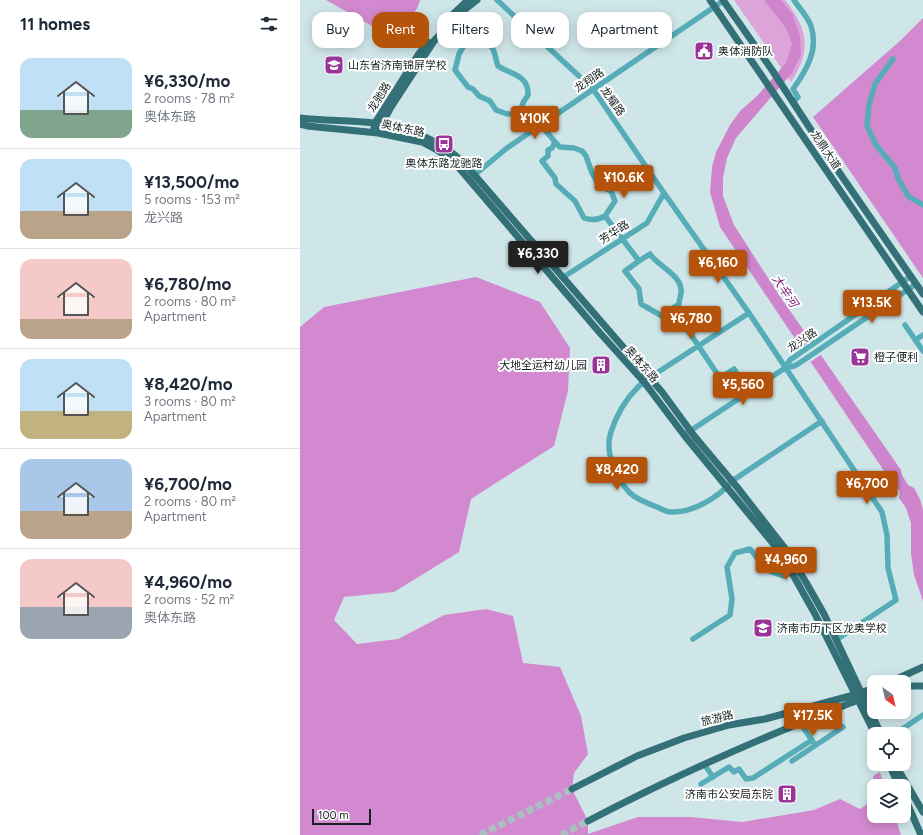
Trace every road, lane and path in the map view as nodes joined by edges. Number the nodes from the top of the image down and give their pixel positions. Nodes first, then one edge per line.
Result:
1 (468, 0) edge
2 (477, 0) edge
3 (497, 0) edge
4 (710, 0) edge
5 (723, 0) edge
6 (794, 0) edge
7 (715, 7) junction
8 (462, 12) edge
9 (437, 38) edge
10 (462, 48) edge
11 (492, 48) edge
12 (893, 58) dead end
13 (593, 89) junction
14 (793, 102) junction
15 (521, 112) junction
16 (300, 118) edge
17 (300, 124) edge
18 (378, 124) junction
19 (541, 125) junction
20 (375, 133) junction
21 (555, 142) junction
22 (474, 175) junction
23 (468, 180) junction
24 (664, 193) junction
25 (923, 205) edge
26 (605, 216) junction
27 (623, 238) junction
28 (639, 262) junction
29 (911, 276) junction
30 (562, 278) junction
31 (901, 281) junction
32 (916, 284) junction
33 (908, 290) junction
34 (923, 294) edge
35 (673, 308) junction
36 (923, 312) edge
37 (749, 313) junction
38 (905, 325) dead end
39 (923, 335) edge
40 (915, 340) junction
41 (923, 351) edge
42 (785, 368) junction
43 (647, 380) junction
44 (748, 392) junction
45 (822, 421) junction
46 (691, 431) junction
47 (684, 435) junction
48 (730, 484) junction
49 (792, 573) junction
50 (693, 640) dead end
51 (836, 640) junction
52 (923, 668) edge
53 (923, 673) edge
54 (906, 675) edge
55 (911, 678) edge
56 (911, 686) edge
57 (923, 686) edge
58 (867, 695) edge
59 (851, 699) junction
60 (793, 712) junction
61 (923, 715) edge
62 (800, 723) junction
63 (843, 727) dead end
64 (872, 727) edge
65 (877, 727) edge
66 (906, 727) edge
67 (812, 740) junction
68 (815, 746) junction
69 (792, 761) dead end
70 (704, 764) junction
71 (900, 771) edge
72 (713, 777) junction
73 (701, 784) dead end
74 (572, 789) tunnel mouth
75 (920, 801) edge
76 (911, 806) edge
77 (911, 811) edge
78 (923, 812) edge
79 (914, 818) junction
80 (588, 821) tunnel mouth
81 (920, 835) edge

1 - 18 main road, 龙驰路
2 - 8 main road, 龙驰路
3 - 13 street, 龙耀路
4 - 7 main road, 龙鼎大道
5 - 7 street, 龙翔路
5 - 14 main road, 龙鼎大道
6 - 14 street
7 - 13 street, 龙翔路
7 - 31 main road, 龙鼎大道
9 - 18 main road, 龙驰路
10 - 15 street
11 - 15 street
12 - 25 street
13 - 19 street, 龙翔路
13 - 24 street, 龙耀路
14 - 29 main road, 龙鼎大道
15 - 19 street
16 - 18 main road
17 - 20 main road, 奥体东路
18 - 20 main road, 龙驰路
18 - 22 main road
19 - 21 street
19 - 22 street, 龙翔路
20 - 23 main road, 奥体东路
21 - 26 street
21 - 26 street
22 - 23 street, 龙翔路
22 - 30 main road
23 - 43 main road, 奥体东路
24 - 27 street, 芳华路
24 - 37 street, 龙耀路
26 - 27 street
27 - 28 street
27 - 30 street, 芳华路
28 - 35 street
28 - 35 street
29 - 31 street, 龙兴路
29 - 32 main road, 龙鼎大道
30 - 43 main road
31 - 33 main road, 龙鼎大道
31 - 42 street, 龙兴路
32 - 33 street, 龙兴路
32 - 34 main road, 龙鼎大道
33 - 36 main road, 龙鼎大道
33 - 42 street, 龙兴路
35 - 44 street
37 - 42 street, 龙耀路
37 - 43 street
38 - 40 street
39 - 40 street
40 - 41 street
42 - 44 street, 龙兴路
42 - 45 street, 龙耀路
43 - 46 main road
43 - 47 main road, 奥体东路
43 - 48 street
44 - 46 street, 龙兴路
45 - 48 street
45 - 51 street, 龙耀路
46 - 47 street, 龙兴路
46 - 48 main road
47 - 48 main road, 奥体东路
48 - 49 main road, 奥体东路
48 - 51 main road
49 - 50 street
49 - 64 main road, 奥体东路
51 - 65 main road
52 - 54 main road
53 - 55 main road
56 - 57 main road
58 - 59 main road, 旅游路, bridge
59 - 60 main road, 旅游路
59 - 62 main road, 旅游路
60 - 62 street
60 - 74 main road, 旅游路
61 - 66 street
62 - 67 street
62 - 70 main road, 旅游路
63 - 68 street
67 - 68 street
67 - 72 street
68 - 69 street
70 - 72 street
70 - 80 main road, 旅游路
71 - 75 main road
72 - 73 street
75 - 76 main road
75 - 78 main road
77 - 79 main road
78 - 79 main road
79 - 81 main road

